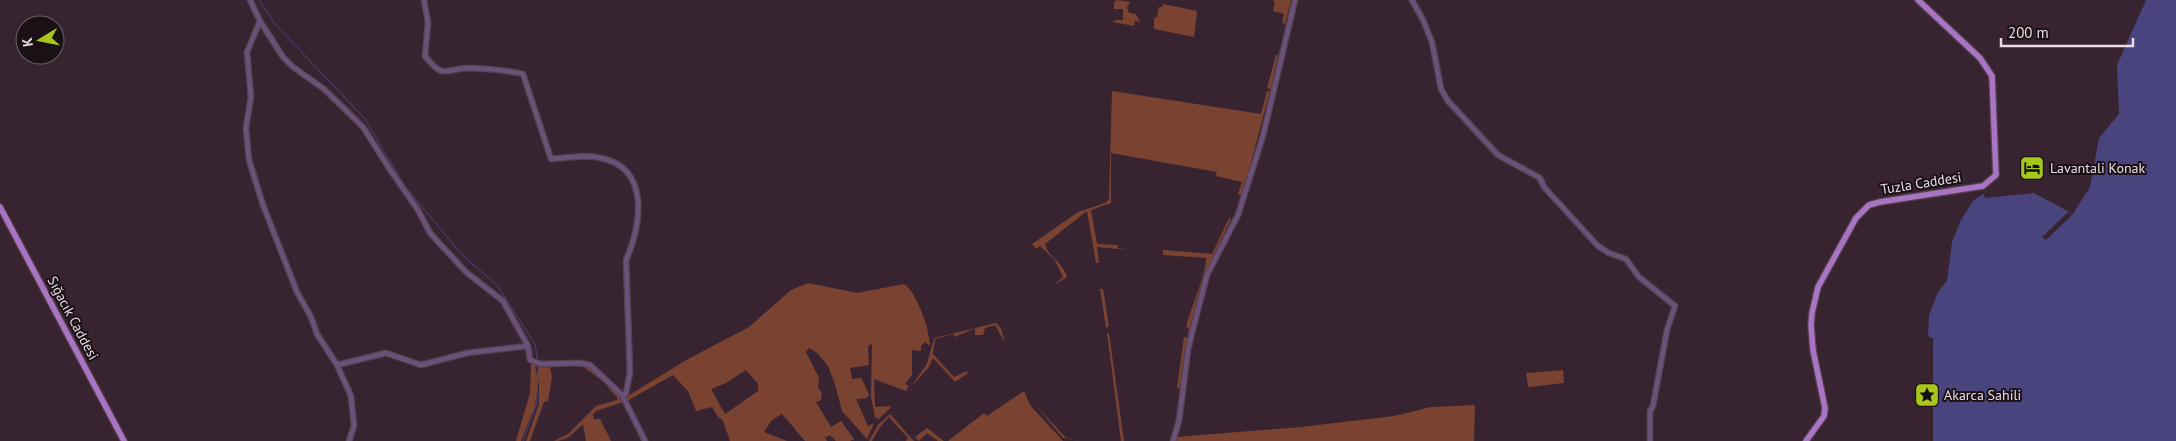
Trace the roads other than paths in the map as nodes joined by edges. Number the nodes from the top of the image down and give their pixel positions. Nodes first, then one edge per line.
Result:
1 (250, 0) edge
2 (424, 0) edge
3 (1295, 0) edge
4 (1412, 0) edge
5 (1918, 0) edge
6 (260, 21) junction
7 (0, 207) edge
8 (528, 346) junction
9 (337, 365) junction
10 (622, 395) junction
11 (124, 441) edge
12 (349, 441) edge
13 (645, 441) edge
14 (1174, 441) edge
15 (1650, 441) edge
16 (1806, 441) edge

1 - 6 street
2 - 10 street
3 - 14 street
4 - 15 street
5 - 16 main road, Tuzla Caddesi
6 - 8 street
6 - 9 street
7 - 11 main road, Sığacık Caddesi
8 - 9 street
8 - 10 street
9 - 12 street
10 - 13 street

